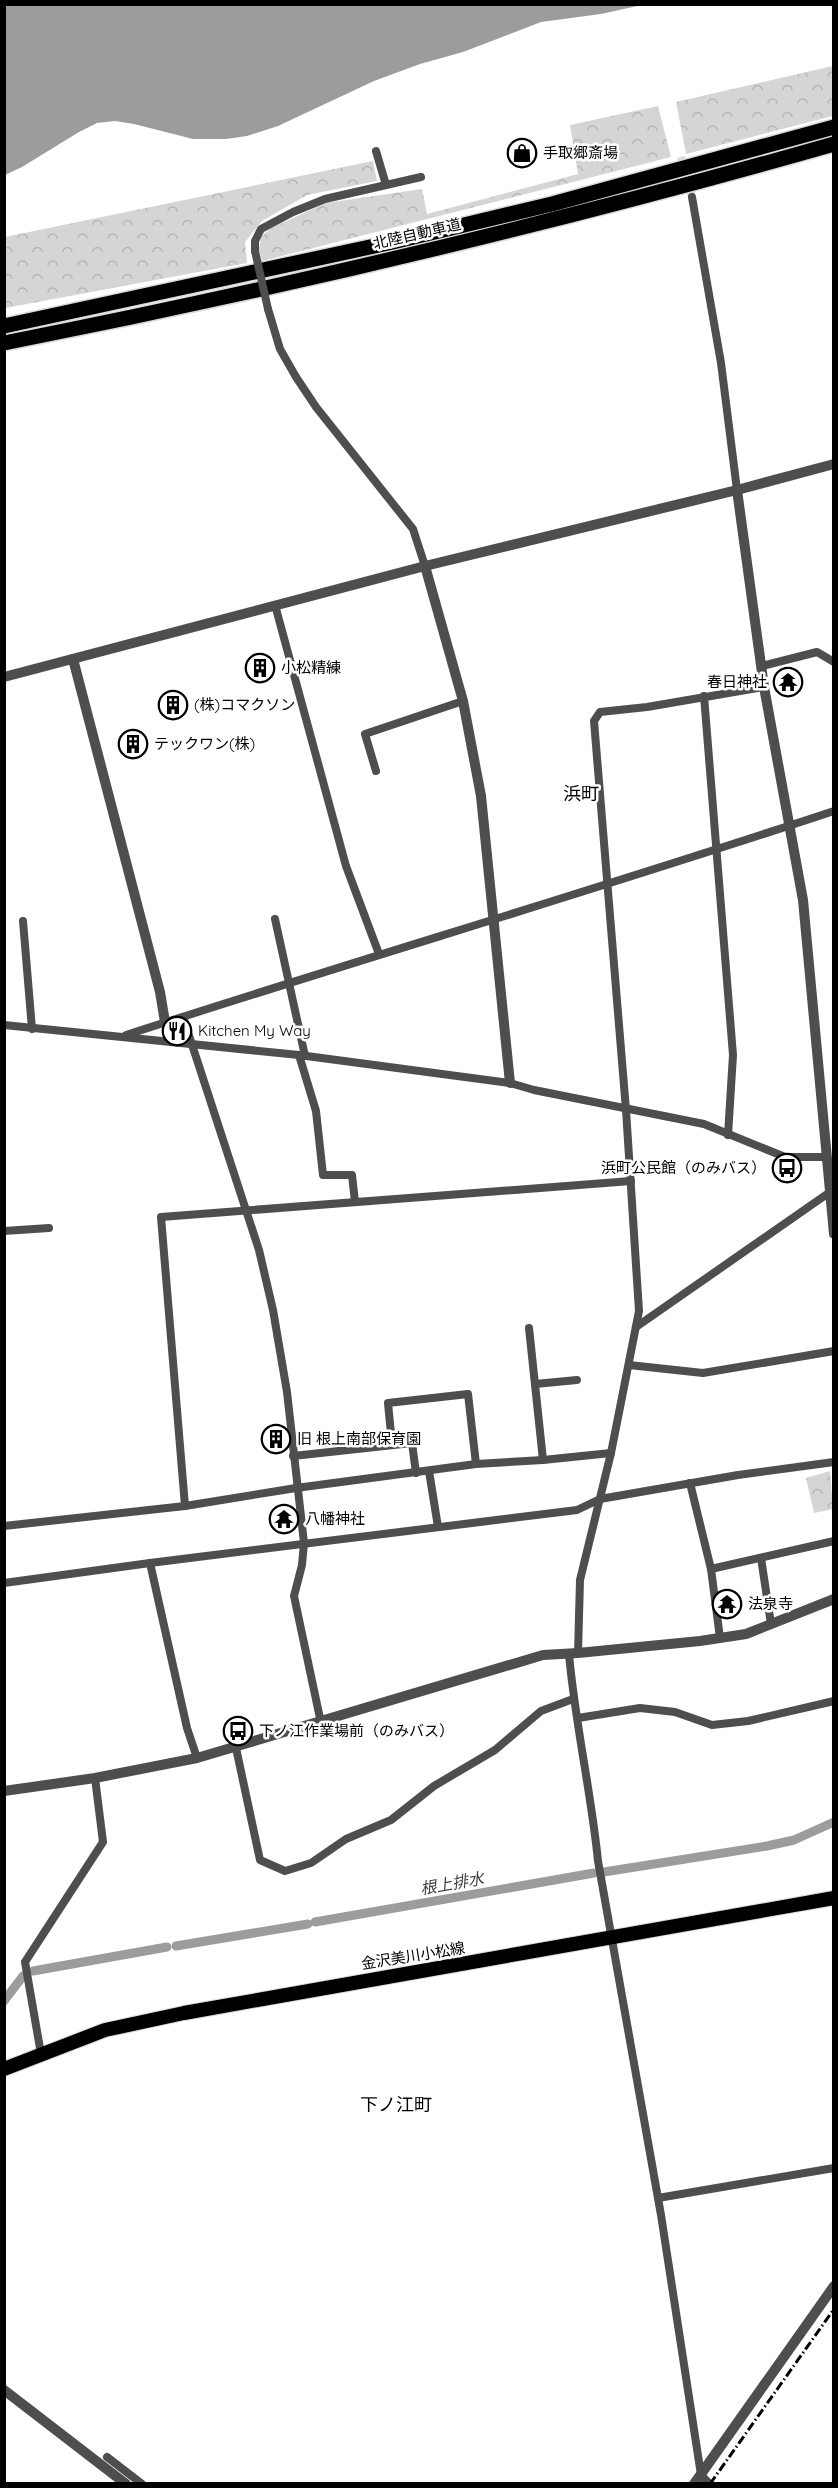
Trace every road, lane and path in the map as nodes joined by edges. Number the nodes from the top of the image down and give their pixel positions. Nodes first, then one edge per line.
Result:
1 (834, 127) edge
2 (834, 144) edge
3 (376, 151) dead end
4 (421, 177) dead end
5 (386, 185) junction
6 (692, 197) tunnel mouth
7 (4, 326) edge
8 (4, 343) edge
9 (834, 464) edge
10 (737, 490) junction
11 (425, 566) junction
12 (275, 605) junction
13 (73, 659) junction
14 (834, 662) edge
15 (762, 666) junction
16 (4, 676) edge
17 (764, 687) junction
18 (704, 696) junction
19 (463, 701) junction
20 (376, 771) dead end
21 (834, 811) edge
22 (789, 826) junction
23 (717, 848) junction
24 (608, 885) junction
25 (275, 919) dead end
26 (495, 920) junction
27 (23, 921) dead end
28 (379, 954) junction
29 (289, 983) junction
30 (183, 1017) junction
31 (165, 1022) junction
32 (4, 1025) edge
33 (32, 1029) junction
34 (123, 1036) junction
35 (192, 1045) junction
36 (302, 1056) junction
37 (510, 1083) junction
38 (626, 1110) junction
39 (728, 1135) junction
40 (830, 1156) edge
41 (631, 1181) junction
42 (830, 1192) junction
43 (355, 1202) junction
44 (246, 1210) junction
45 (49, 1228) dead end
46 (4, 1231) edge
47 (834, 1234) edge
48 (636, 1327) junction
49 (529, 1328) dead end
50 (834, 1351) edge
51 (629, 1365) junction
52 (577, 1380) dead end
53 (535, 1384) junction
54 (392, 1444) junction
55 (611, 1453) junction
56 (293, 1456) junction
57 (543, 1460) junction
58 (834, 1462) edge
59 (476, 1464) junction
60 (429, 1471) junction
61 (416, 1473) junction
62 (690, 1483) junction
63 (296, 1488) junction
64 (600, 1499) junction
65 (185, 1506) junction
66 (4, 1526) edge
67 (438, 1527) junction
68 (834, 1541) edge
69 (304, 1543) junction
70 (760, 1558) junction
71 (150, 1563) junction
72 (711, 1569) junction
73 (4, 1583) edge
74 (834, 1599) edge
75 (771, 1624) junction
76 (720, 1638) junction
77 (574, 1654) junction
78 (573, 1700) junction
79 (834, 1701) edge
80 (578, 1718) junction
81 (321, 1723) junction
82 (236, 1748) junction
83 (197, 1758) junction
84 (95, 1778) junction
85 (4, 1791) edge
86 (834, 1898) edge
87 (611, 1937) junction
88 (41, 2054) junction
89 (4, 2069) edge
90 (834, 2168) edge
91 (658, 2198) junction
92 (834, 2286) edge
93 (4, 2390) edge
94 (106, 2457) dead end
95 (697, 2479) edge
96 (126, 2484) edge
97 (142, 2484) edge
98 (710, 2484) edge

1 - 7 highway, 北陸自動車道
2 - 8 highway, 北陸自動車道
3 - 5 street
4 - 5 street
5 - 11 street, bridge
6 - 10 street
9 - 10 street
10 - 11 street
10 - 15 street
11 - 12 street
11 - 19 street
12 - 13 street
12 - 28 street
13 - 16 street
13 - 31 street
14 - 15 street
15 - 17 street
17 - 18 street
17 - 22 street
18 - 23 street
18 - 24 street
19 - 20 street
19 - 26 street
21 - 22 street
22 - 23 street
22 - 40 street
23 - 24 street
23 - 39 street
24 - 26 street
24 - 38 street
25 - 29 street
26 - 28 street
26 - 37 street
27 - 33 street
28 - 29 street
29 - 30 street
29 - 36 street
30 - 31 street
30 - 35 street
31 - 34 street
32 - 33 street
33 - 34 street
34 - 35 street
35 - 36 street
35 - 44 street
36 - 37 street
36 - 43 street
37 - 38 street
38 - 39 street
38 - 41 street
39 - 40 street
40 - 42 street
41 - 43 street
41 - 48 street
42 - 47 street
42 - 48 street
43 - 44 street
44 - 56 street
44 - 65 street
45 - 46 street
48 - 51 street
49 - 53 street
50 - 51 street
51 - 55 street
52 - 53 street
53 - 57 street
54 - 56 street
54 - 59 street
54 - 61 street
55 - 57 street
55 - 64 street
56 - 63 street
57 - 59 street
58 - 62 street
59 - 60 street
60 - 61 street
60 - 67 street
61 - 63 street
62 - 64 street
62 - 72 street
63 - 65 street
63 - 69 street
64 - 67 street
64 - 77 street
65 - 66 street
67 - 69 street
68 - 70 street
69 - 71 street
69 - 81 street
70 - 72 street
70 - 75 street
71 - 73 street
71 - 83 street
72 - 76 street
74 - 75 street
75 - 76 street
76 - 77 street
77 - 78 street
77 - 81 street
78 - 80 street
78 - 82 street
79 - 80 street
80 - 87 street
81 - 82 street
82 - 83 street
83 - 84 street
84 - 85 street
84 - 88 street
86 - 87 main road, 金沢美川小松線
87 - 88 main road, 金沢美川小松線
87 - 91 street
88 - 89 main road, 金沢美川小松線
90 - 91 street
91 - 95 street
92 - 95 street
93 - 96 street
94 - 97 street
95 - 98 street

